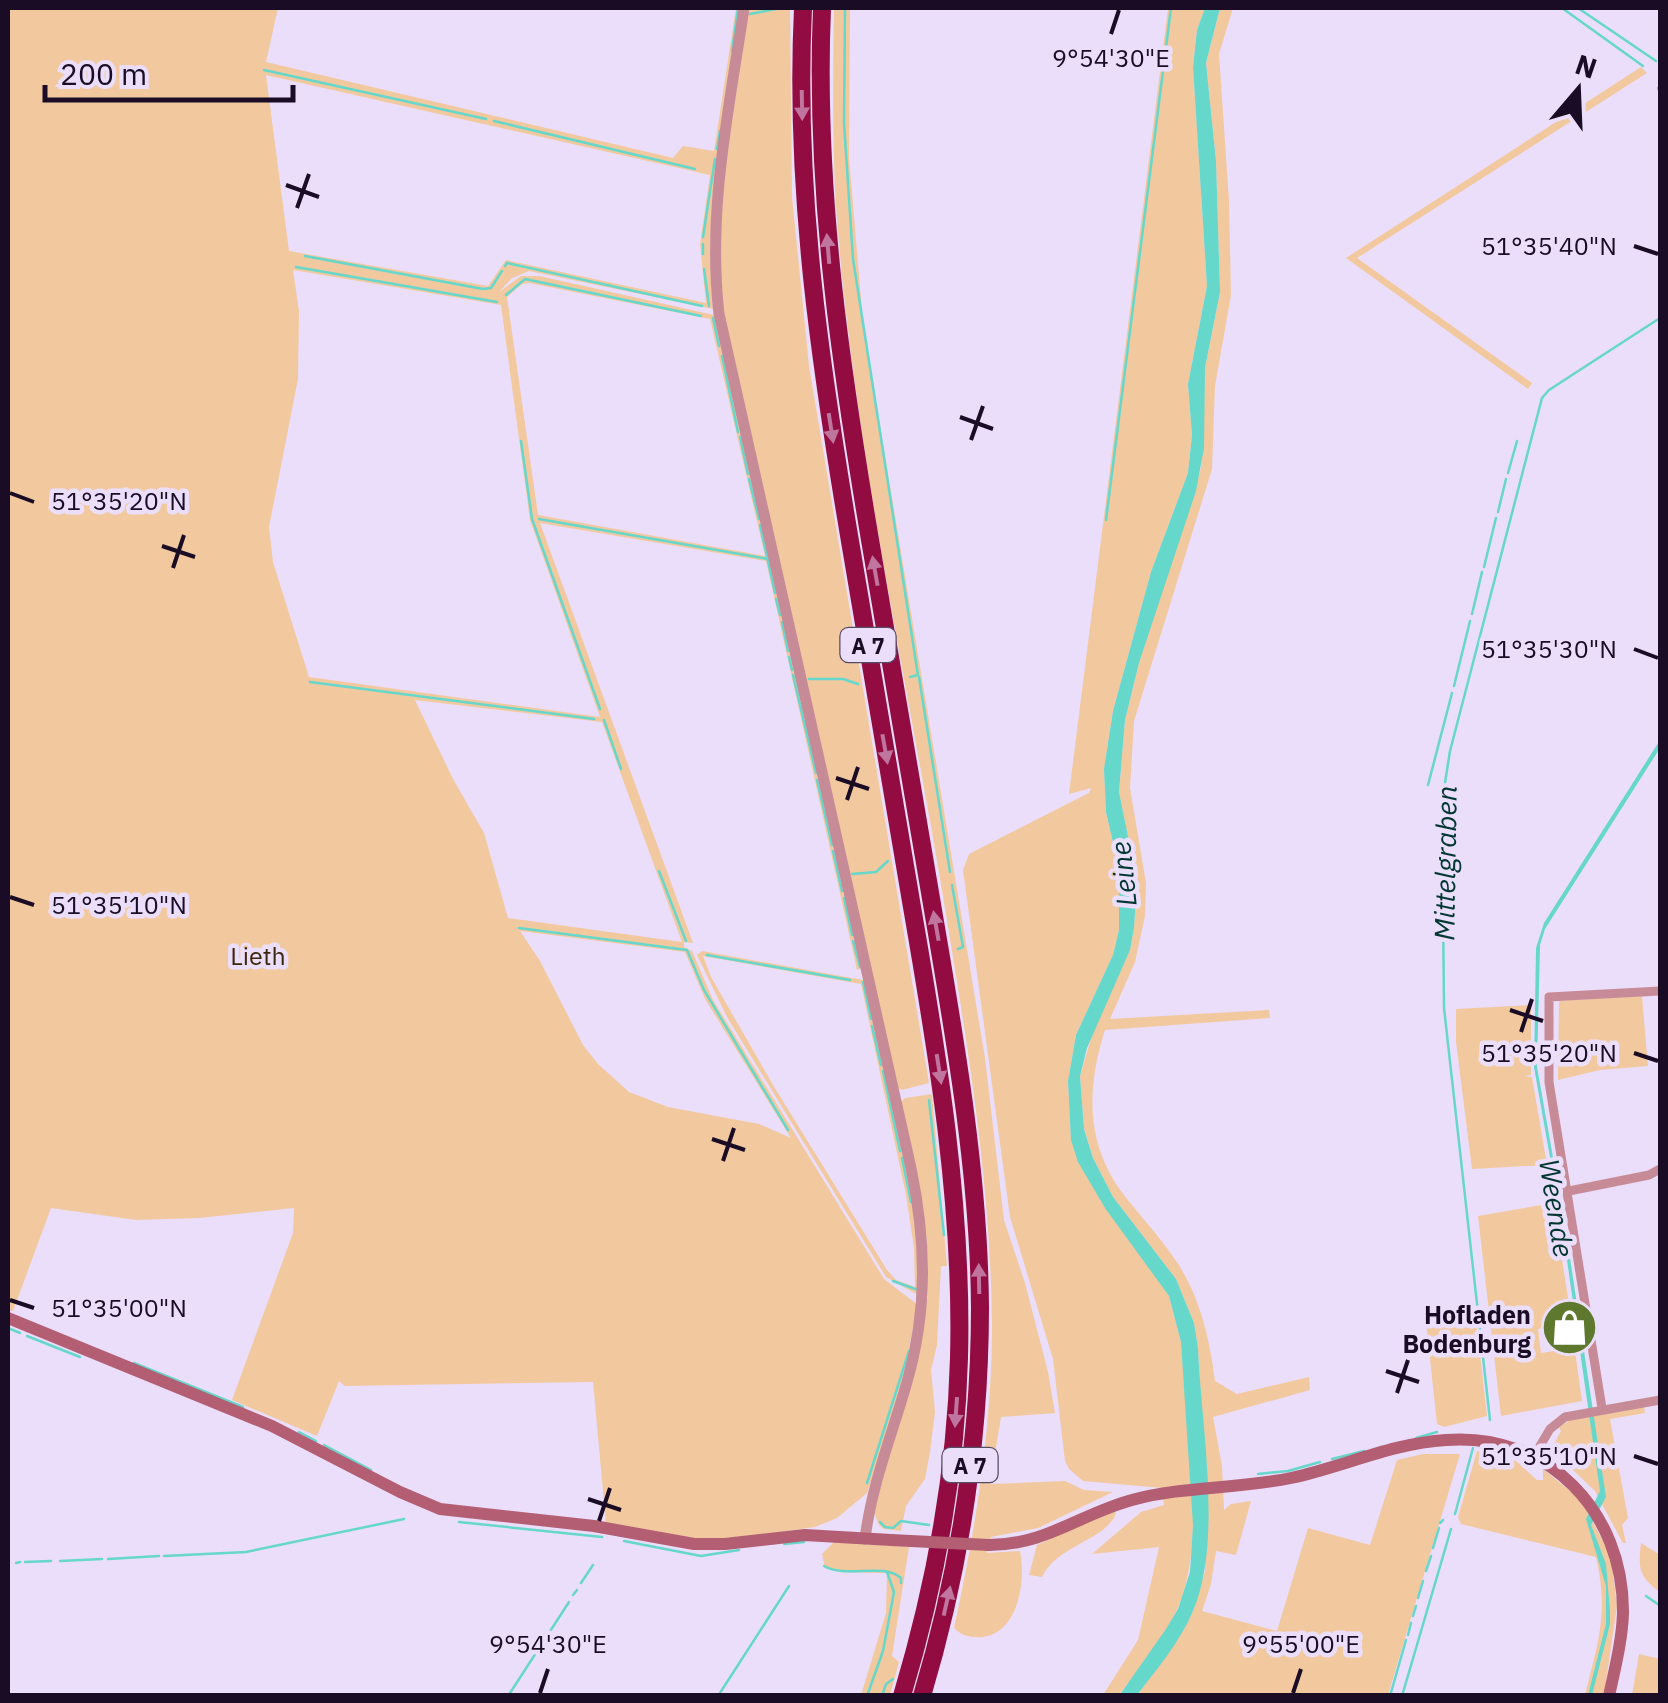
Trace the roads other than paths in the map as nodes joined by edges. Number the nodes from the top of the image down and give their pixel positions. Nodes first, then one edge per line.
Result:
1 (744, 8) edge
2 (803, 8) edge
3 (822, 8) edge
4 (1660, 991) edge
5 (1660, 1169) edge
6 (1568, 1191) junction
7 (8, 1318) edge
8 (1660, 1400) edge
9 (1599, 1409) junction
10 (1534, 1456) junction
11 (865, 1538) junction
12 (902, 1696) edge
13 (922, 1696) edge
14 (1609, 1696) edge

1 - 11 street
2 -> 12 highway, A 7
13 -> 3 highway, A 7
4 - 6 street
5 - 6 street
6 - 9 street
7 - 11 main road
8 - 9 street
9 - 10 street
10 - 11 main road, bridge
10 - 14 main road

